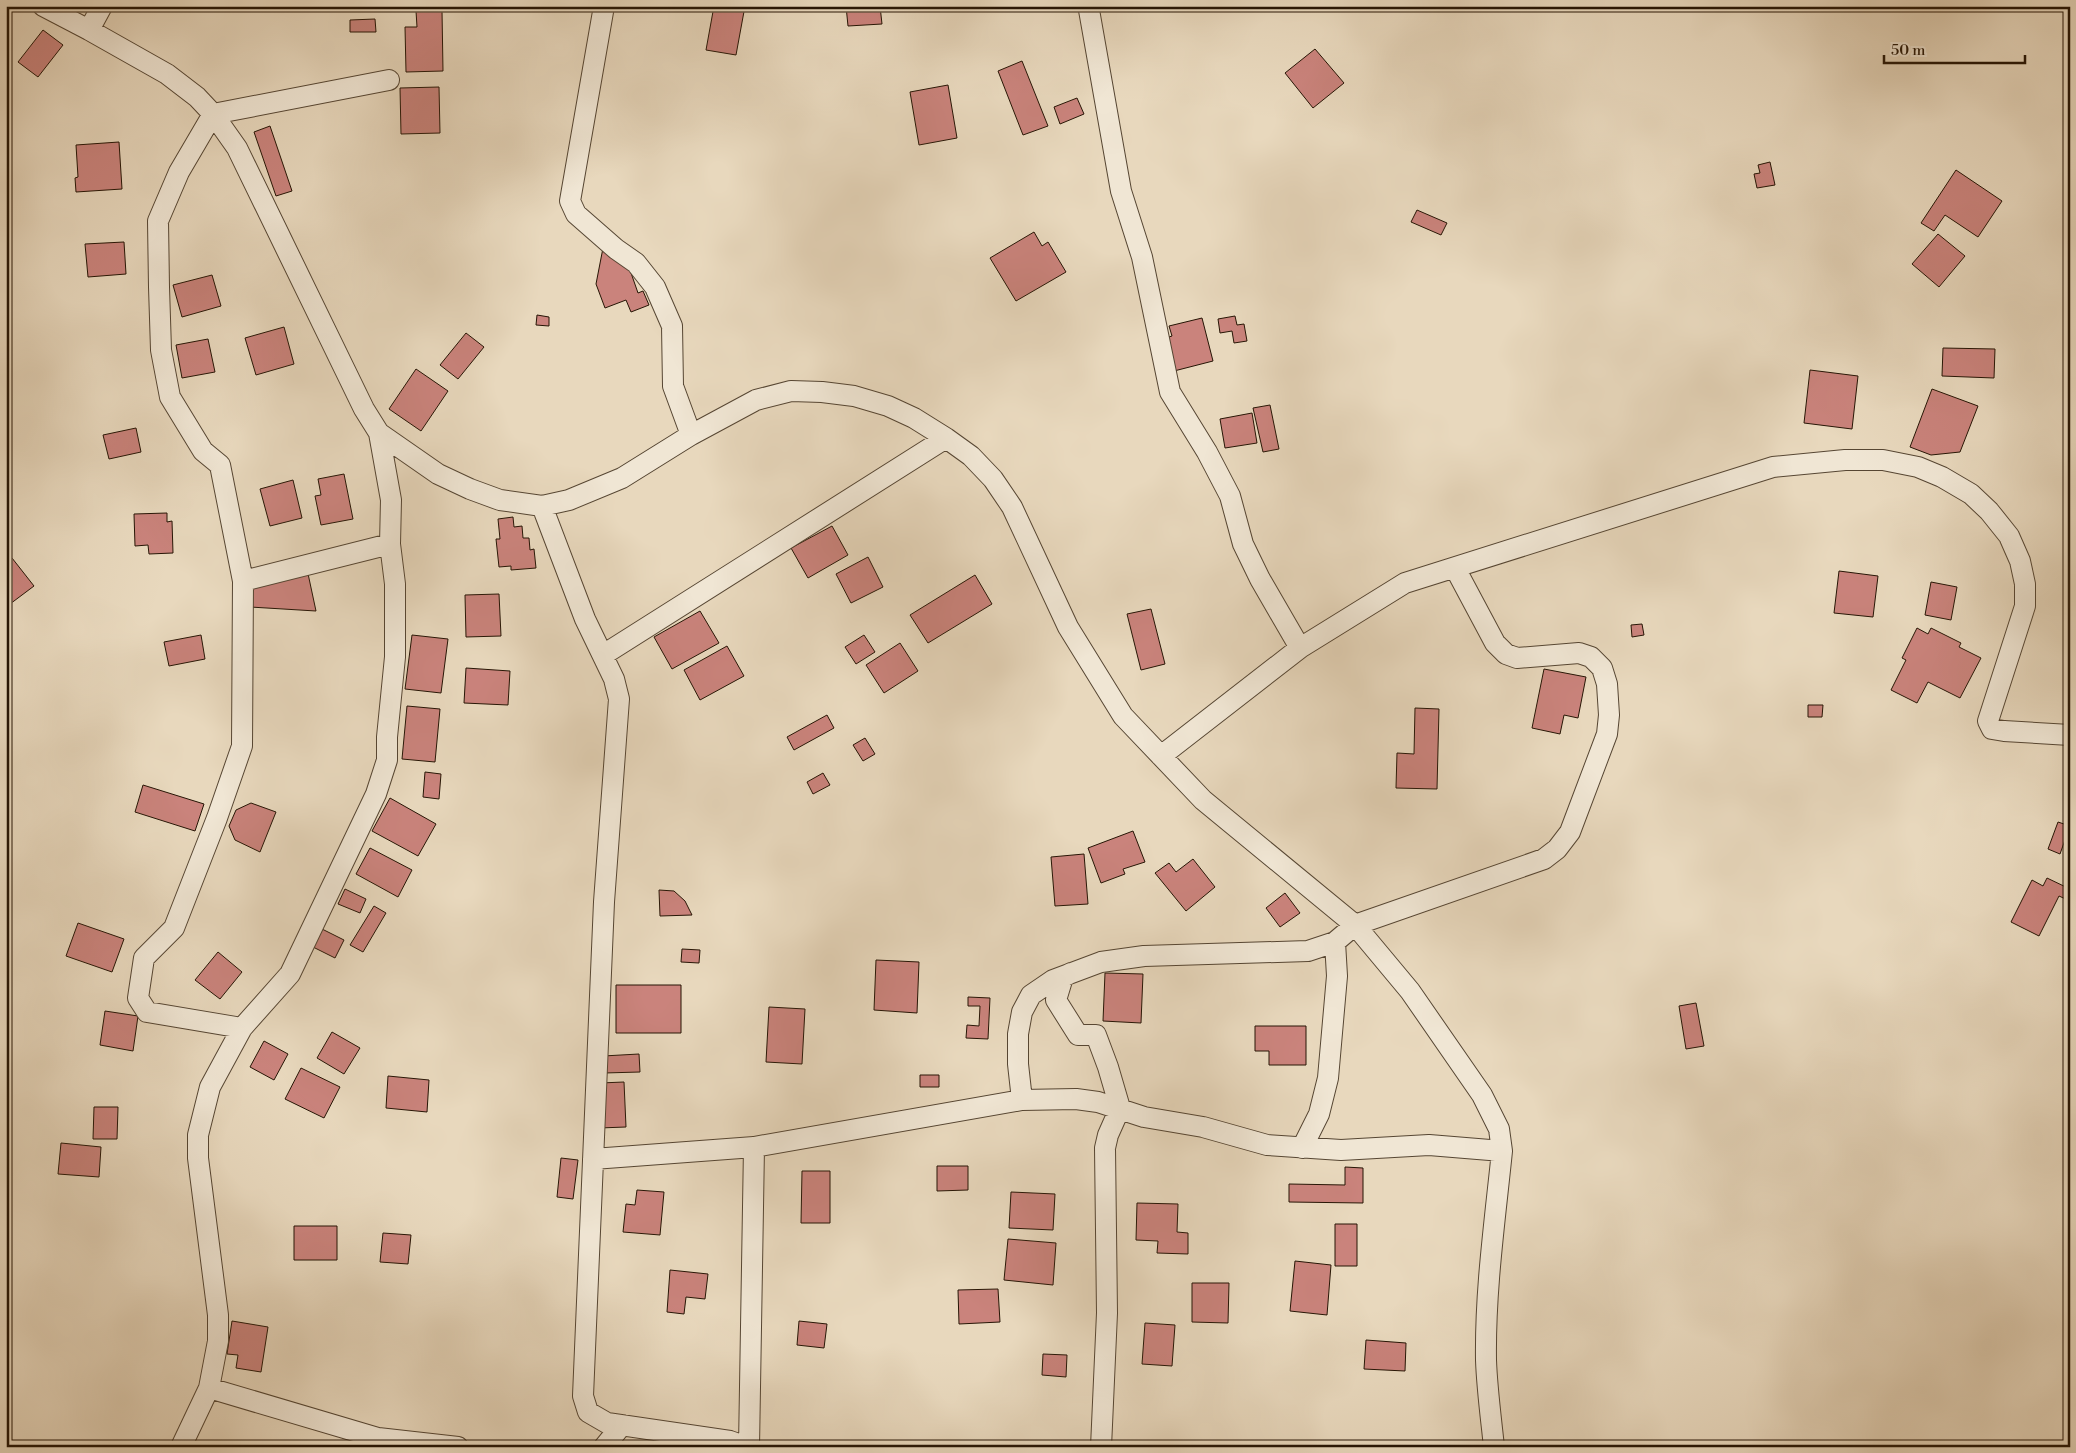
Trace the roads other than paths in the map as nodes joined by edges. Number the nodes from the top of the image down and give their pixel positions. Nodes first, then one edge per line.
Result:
1 (43, 6) edge
2 (102, 6) edge
3 (604, 6) edge
4 (1089, 10) dead end
5 (89, 30) junction
6 (389, 80) dead end
7 (213, 114) junction
8 (379, 433) junction
9 (691, 435) junction
10 (946, 438) junction
11 (542, 506) junction
12 (390, 544) junction
13 (1455, 568) junction
14 (243, 581) junction
15 (1300, 648) junction
16 (603, 655) junction
17 (2070, 735) edge
18 (1161, 756) junction
19 (1355, 925) junction
20 (1335, 942) junction
21 (1101, 962) junction
22 (242, 1028) junction
23 (1022, 1100) junction
24 (1120, 1108) junction
25 (754, 1147) junction
26 (1302, 1148) junction
27 (1502, 1151) junction
28 (593, 1159) junction
29 (209, 1388) junction
30 (622, 1425) junction
31 (181, 1447) edge
32 (458, 1447) edge
33 (604, 1447) edge
34 (748, 1447) edge
35 (1101, 1447) edge
36 (1494, 1447) edge

1 - 5 street
2 - 5 street
3 - 9 street
4 - 15 street
5 - 7 street
6 - 7 street
7 - 8 street
7 - 14 street
8 - 11 street
8 - 12 street
9 - 10 street
9 - 11 street
10 - 16 street
10 - 18 street
11 - 16 street
12 - 14 street
12 - 22 street
13 - 15 street
13 - 17 street
13 - 19 street
14 - 22 street
15 - 18 street
16 - 28 street
18 - 19 street
19 - 20 street
19 - 27 street
20 - 21 street
20 - 26 street
21 - 23 street
21 - 24 street
22 - 29 street
23 - 24 street
23 - 25 street
24 - 26 street
24 - 35 street
25 - 28 street
25 - 34 street
26 - 27 street
27 - 36 street
28 - 30 street
29 - 31 street
29 - 32 street
30 - 33 street
30 - 34 street

